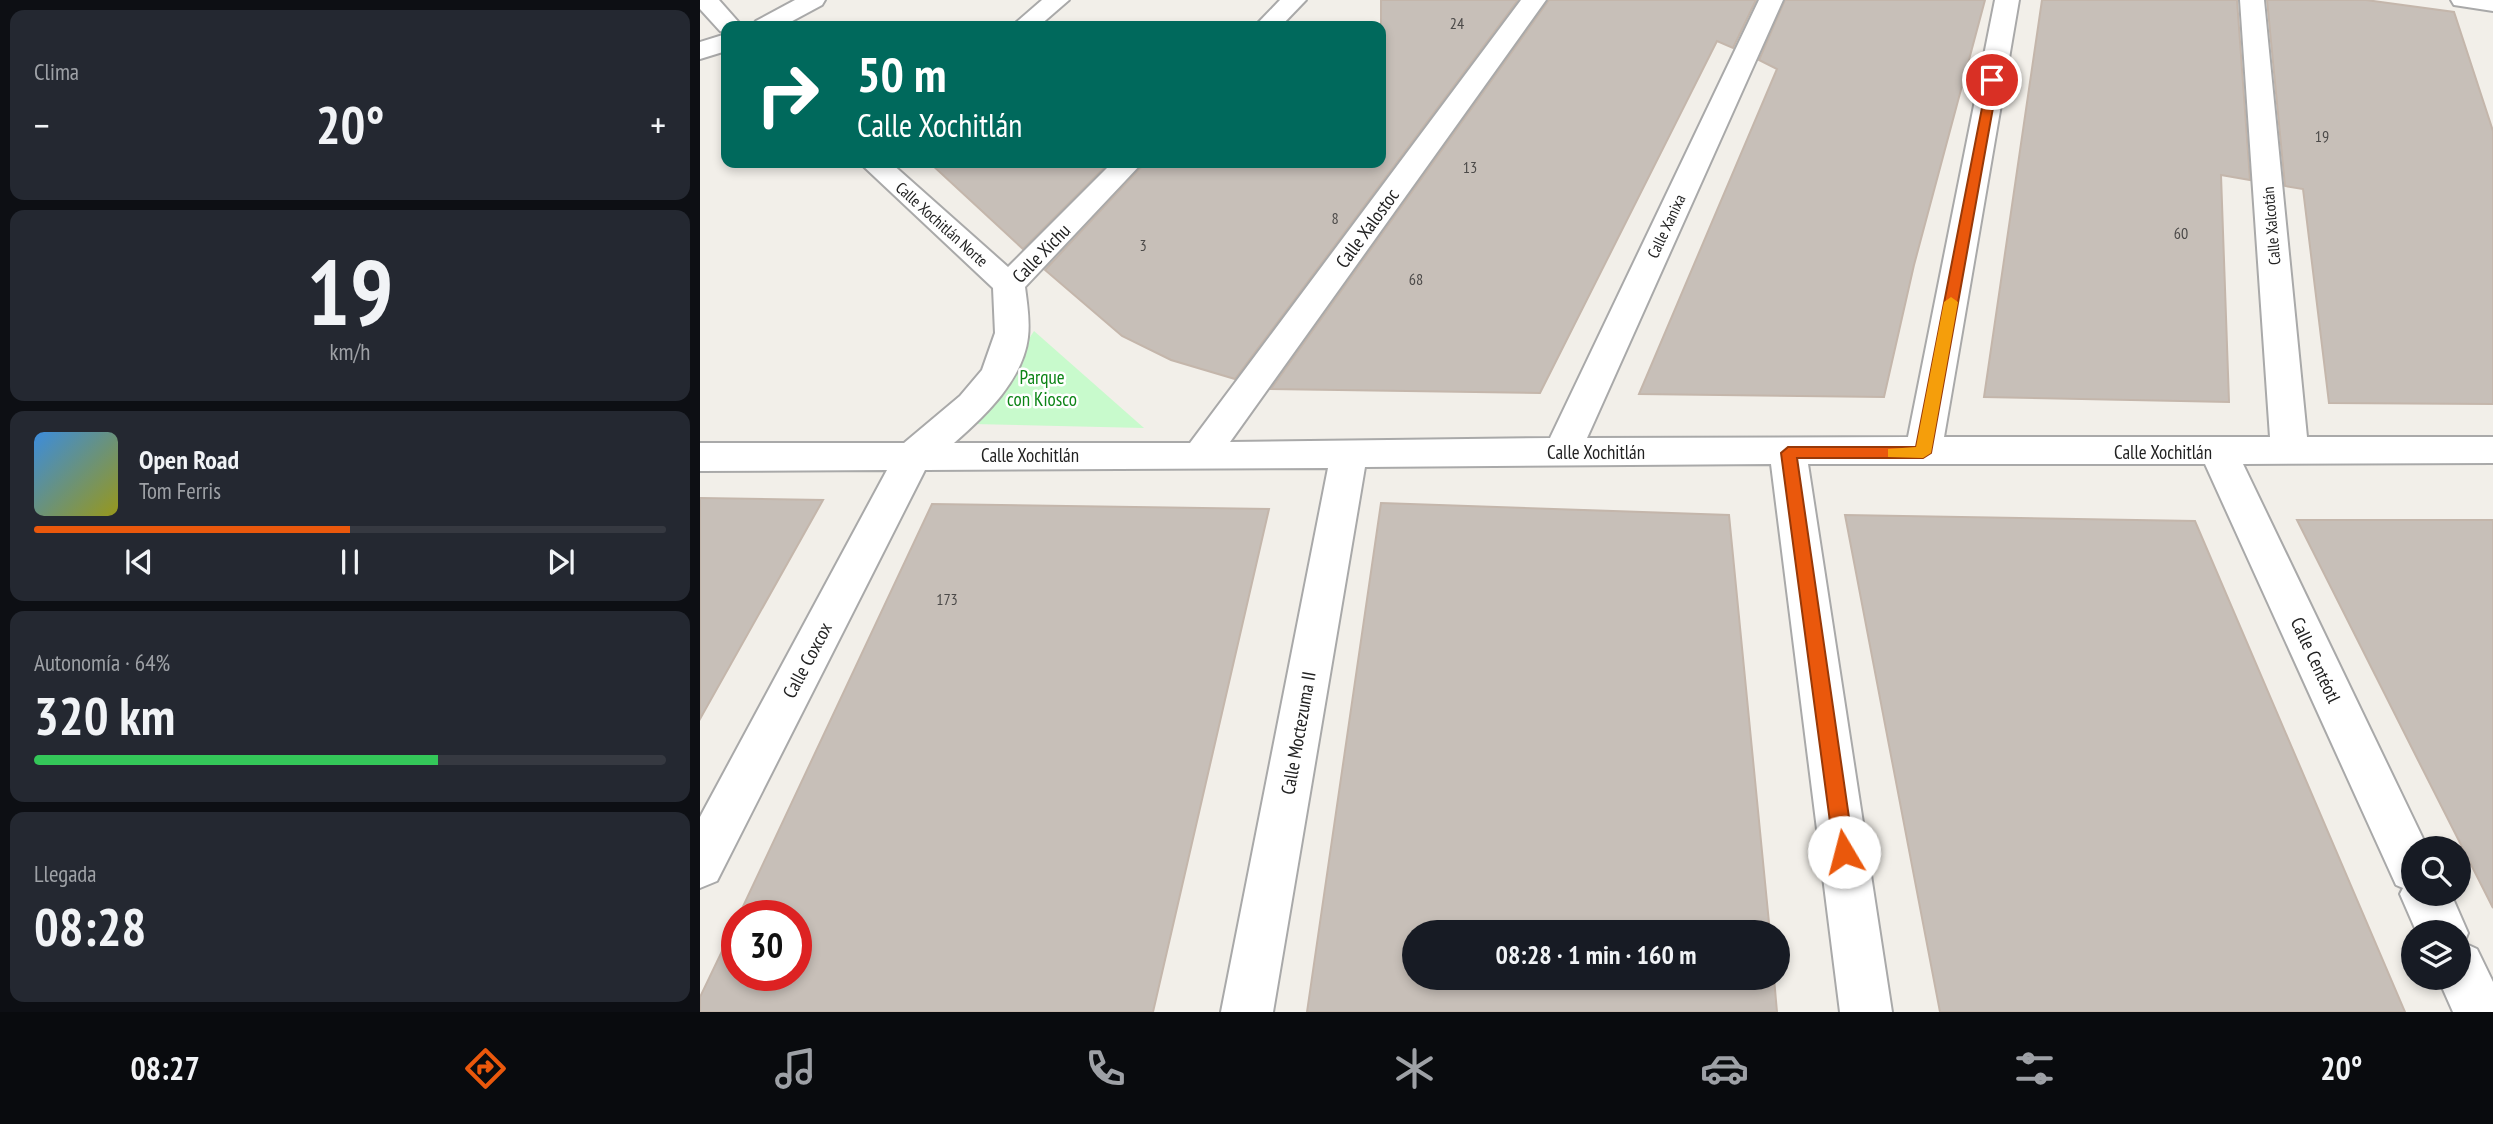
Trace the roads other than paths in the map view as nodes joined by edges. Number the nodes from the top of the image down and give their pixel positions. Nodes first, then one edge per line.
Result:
1 (705, 0) edge
2 (813, 0) edge
3 (1057, 0) edge
4 (1294, 0) edge
5 (1534, 0) edge
6 (1771, 0) edge
7 (2007, 0) edge
8 (2252, 0) edge
9 (2463, 0) edge
10 (2491, 5) edge
11 (724, 21) edge
12 (774, 21) edge
13 (1030, 21) edge
14 (1272, 21) edge
15 (721, 44) edge
16 (700, 51) edge
17 (880, 168) edge
18 (1123, 168) edge
19 (1009, 285) junction
20 (2493, 450) edge
21 (1562, 451) junction
22 (2218, 451) junction
23 (2290, 452) junction
24 (1349, 453) junction
25 (1788, 453) junction
26 (1923, 453) junction
27 (914, 455) junction
28 (1200, 456) junction
29 (700, 457) edge
30 (2401, 843) edge
31 (700, 865) edge
32 (2470, 990) edge
33 (1247, 1012) edge
34 (1866, 1012) edge
35 (2480, 1012) edge

1 - 11 street
2 - 12 street
3 - 13 street
4 - 14 street
5 - 28 street, Calle Xalostoc
6 - 21 street, Calle Xanixa
7 - 26 street
8 - 23 street, Calle Xalcotán
9 - 10 street
15 - 16 street
17 - 19 street, Calle Xochitlán Norte
18 - 19 street, Calle Xichu
19 - 27 street, Calle Xichu
20 - 23 street, Calle Xochitlán
21 - 24 street, Calle Xochitlán
21 - 25 street, Calle Xochitlán
22 - 23 street, Calle Xochitlán
22 - 26 street, Calle Xochitlán
22 - 30 street, Calle Centéotl
24 - 28 street, Calle Xochitlán
24 - 33 street, Calle Moctezuma II
25 - 26 street, Calle Xochitlán
25 - 34 street
27 - 28 street, Calle Xochitlán
27 - 29 street, Calle Xochitlán
27 - 31 street, Calle Coxcox
32 - 35 street

